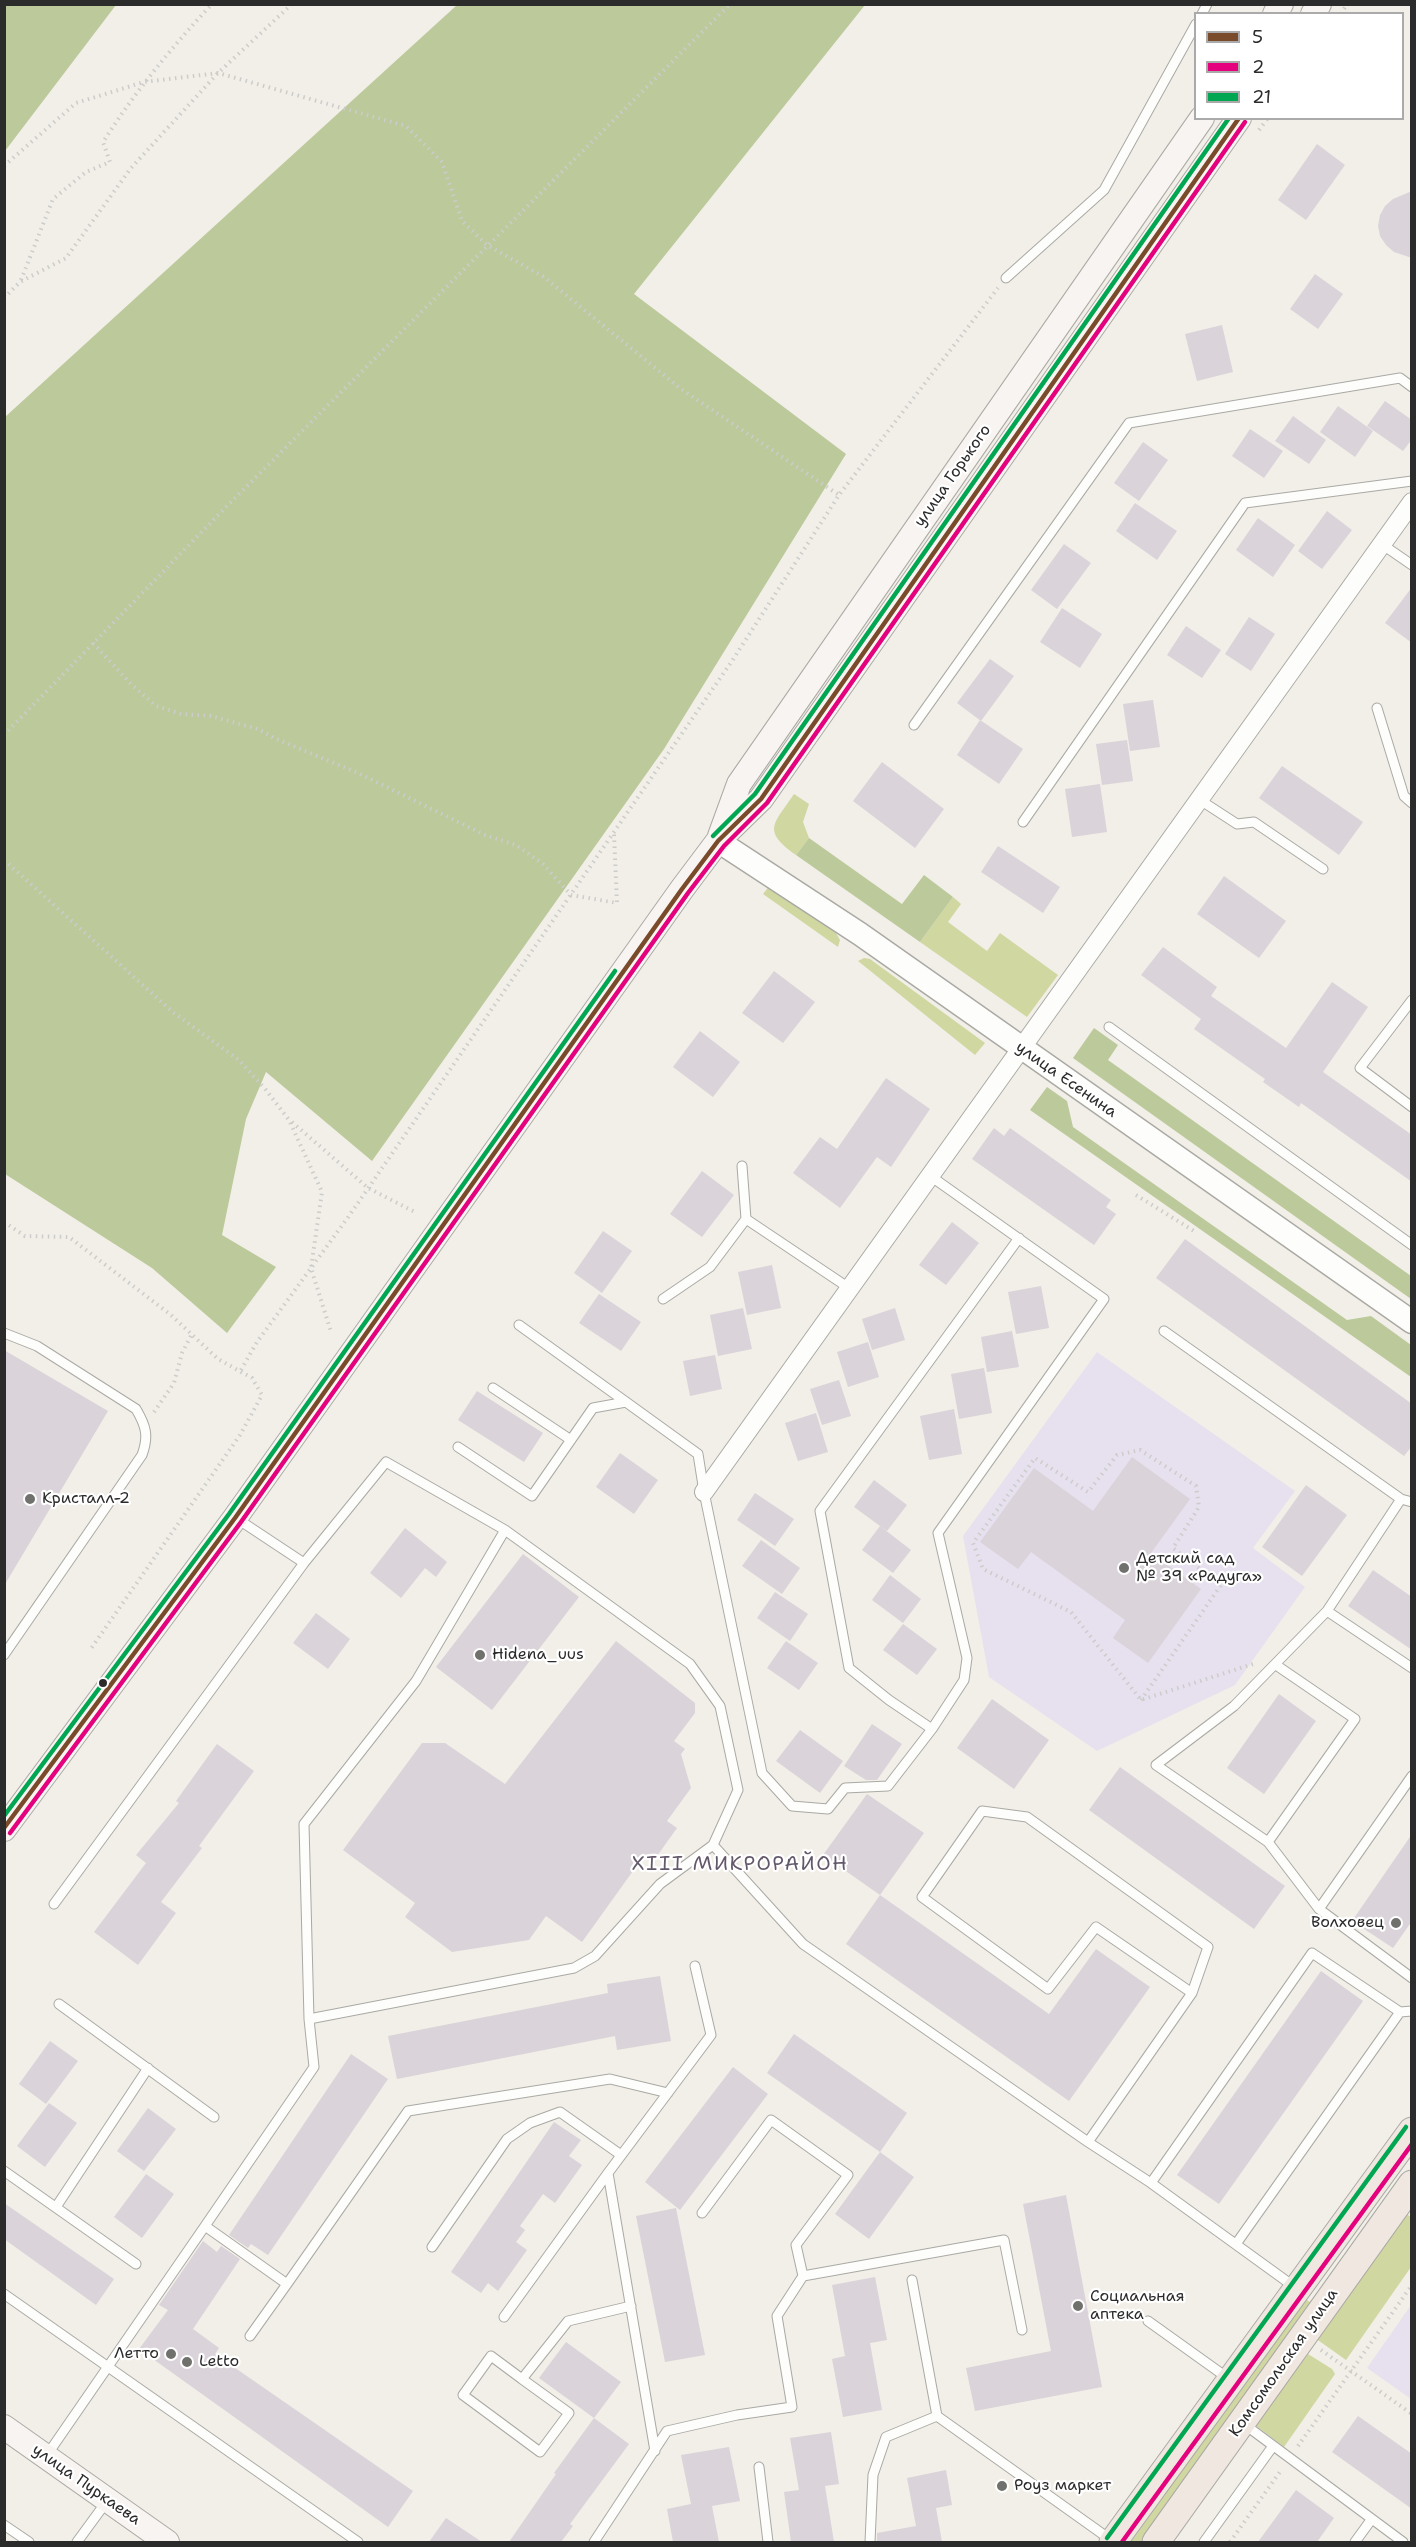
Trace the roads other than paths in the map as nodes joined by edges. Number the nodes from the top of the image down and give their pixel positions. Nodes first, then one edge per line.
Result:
1 (1194, 28) edge
2 (1201, 120) edge
3 (1238, 120) edge
4 (1006, 278) road end
5 (1412, 387) edge
6 (1412, 481) edge
7 (1412, 502) edge
8 (1383, 545) junction
9 (1412, 565) edge
10 (1377, 708) dead end
11 (914, 725) dead end
12 (1200, 800) junction
13 (1412, 803) edge
14 (1023, 822) dead end
15 (718, 841) junction
16 (1323, 869) dead end
17 (1412, 1000) edge
18 (1109, 1027) dead end
19 (1021, 1048) junction
20 (1412, 1107) edge
21 (742, 1166) dead end
22 (929, 1175) junction
23 (746, 1219) junction
24 (1019, 1238) junction
25 (1412, 1245) edge
26 (849, 1288) junction
27 (663, 1299) dead end
28 (1412, 1322) edge
29 (519, 1325) dead end
30 (1164, 1330) dead end
31 (4, 1333) edge
32 (493, 1388) dead end
33 (626, 1402) junction
34 (571, 1440) junction
35 (458, 1447) dead end
36 (704, 1492) junction
37 (1401, 1499) junction
38 (1412, 1502) edge
39 (235, 1518) junction
40 (505, 1530) junction
41 (304, 1563) junction
42 (1327, 1611) junction
43 (4, 1655) edge
44 (1276, 1665) junction
45 (1412, 1668) edge
46 (932, 1729) junction
47 (1412, 1776) edge
48 (4, 1829) edge
49 (1268, 1842) junction
50 (713, 1845) junction
51 (54, 1904) dead end
52 (1319, 1909) junction
53 (695, 1966) dead end
54 (1412, 1978) edge
55 (1192, 1993) junction
56 (59, 2004) dead end
57 (1412, 2011) edge
58 (1400, 2012) junction
59 (309, 2019) junction
60 (148, 2068) junction
61 (668, 2092) junction
62 (214, 2117) dead end
63 (1412, 2130) edge
64 (1088, 2142) junction
65 (621, 2156) junction
66 (4, 2171) edge
67 (608, 2173) junction
68 (1151, 2183) junction
69 (1412, 2184) edge
70 (56, 2207) junction
71 (702, 2213) dead end
72 (205, 2226) junction
73 (1236, 2244) junction
74 (432, 2247) dead end
75 (136, 2264) dead end
76 (803, 2276) junction
77 (912, 2280) dead end
78 (287, 2284) junction
79 (1298, 2289) junction
80 (4, 2294) edge
81 (631, 2306) junction
82 (504, 2317) dead end
83 (1148, 2321) dead end
84 (1022, 2330) dead end
85 (250, 2336) dead end
86 (108, 2367) junction
87 (522, 2379) junction
88 (1231, 2381) junction
89 (937, 2416) junction
90 (1242, 2423) junction
91 (4, 2427) edge
92 (1273, 2446) junction
93 (655, 2451) junction
94 (46, 2457) junction
95 (759, 2467) dead end
96 (107, 2500) junction
97 (1371, 2520) junction
98 (4, 2525) edge
99 (29, 2542) edge
100 (77, 2542) edge
101 (167, 2542) edge
102 (358, 2542) edge
103 (594, 2542) edge
104 (768, 2542) edge
105 (870, 2542) edge
106 (1113, 2542) edge
107 (1156, 2542) edge
108 (1204, 2542) edge
109 (1355, 2542) edge
110 (1403, 2542) edge

1 - 4 lane
2 - 15 main road, улица Горького
3 - 15 main road, улица Горького
5 - 11 lane
6 - 14 lane
7 - 8 street
8 - 9 lane
8 - 12 street
10 - 13 lane
12 - 16 lane
12 - 19 street
15 - 19 street, улица Есенина
15 - 39 main road, улица Горького
17 - 20 lane
18 - 25 lane
19 - 22 street
19 - 28 street, улица Есенина
21 - 23 lane
22 - 24 lane
22 - 26 street
23 - 26 lane
23 - 27 lane
24 - 46 lane
24 - 46 lane
26 - 36 street
29 - 33 lane
30 - 37 lane
31 - 43 lane
32 - 34 lane
33 - 34 lane
33 - 36 lane
34 - 35 lane
36 - 46 lane
37 - 38 lane
37 - 42 lane
39 - 41 lane
39 - 48 main road, улица Горького
40 - 41 lane
40 - 50 lane
40 - 59 lane
41 - 51 lane
42 - 44 lane
42 - 45 lane
44 - 49 lane
44 - 49 lane
47 - 52 lane
49 - 52 lane
50 - 59 lane
50 - 64 lane
52 - 54 lane
53 - 61 lane
55 - 55 lane
55 - 64 lane
56 - 60 lane
57 - 58 lane
58 - 68 lane
58 - 73 lane
59 - 72 lane
60 - 62 lane
60 - 70 lane
61 - 65 lane
61 - 78 lane
63 - 79 main road, Комсомольская улица
64 - 68 lane
65 - 67 lane
65 - 74 lane
66 - 70 lane
67 - 81 lane
67 - 82 lane
68 - 73 lane
69 - 90 main road, Комсомольская улица
70 - 75 lane
71 - 76 lane
72 - 78 lane
72 - 86 lane
73 - 79 lane
76 - 84 lane
76 - 93 lane
77 - 89 lane
78 - 85 lane
79 - 88 main road, Комсомольская улица
80 - 86 lane
81 - 87 lane
81 - 93 lane
83 - 88 lane
86 - 94 lane
86 - 102 lane
87 - 87 lane
88 - 106 main road, Комсомольская улица
89 - 105 lane
89 - 106 lane
90 - 92 lane
90 - 107 main road, Комсомольская улица
91 - 94 main road, улица Пуркаева
92 - 97 lane
92 - 108 lane
93 - 103 lane
94 - 96 main road, улица Пуркаева
95 - 104 lane
96 - 100 lane
96 - 101 main road, улица Пуркаева
97 - 109 lane
97 - 110 lane
98 - 99 lane

